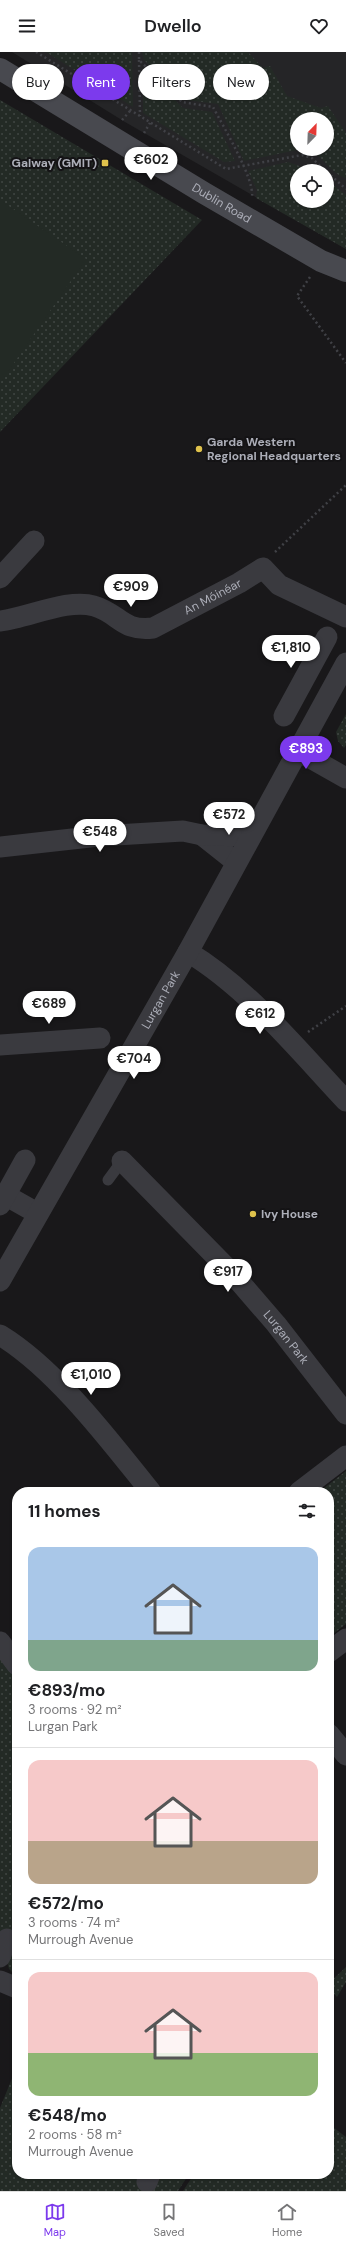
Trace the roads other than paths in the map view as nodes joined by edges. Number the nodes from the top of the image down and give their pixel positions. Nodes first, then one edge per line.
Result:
1 (0, 69) edge
2 (320, 261) junction
3 (346, 271) edge
4 (346, 284) edge
5 (34, 541) dead end
6 (0, 578) edge
7 (346, 617) edge
8 (0, 621) edge
9 (327, 637) dead end
10 (346, 663) edge
11 (298, 690) junction
12 (324, 704) junction
13 (284, 716) dead end
14 (298, 751) junction
15 (346, 778) edge
16 (202, 835) junction
17 (250, 836) junction
18 (0, 847) edge
19 (236, 862) junction
20 (188, 952) junction
21 (100, 1038) dead end
22 (0, 1045) edge
23 (346, 1101) edge
24 (25, 1160) dead end
25 (122, 1161) joint
26 (108, 1180) dead end
27 (3, 1200) edge
28 (38, 1213) junction
29 (0, 1281) edge
30 (0, 1336) edge
31 (346, 1414) edge
32 (346, 1456) edge
33 (147, 1487) edge
34 (306, 1487) edge
35 (346, 1639) edge
36 (0, 1642) edge
37 (334, 1648) edge
38 (12, 1658) edge
39 (334, 1740) edge
40 (346, 1755) edge
41 (0, 1981) edge
42 (12, 1986) edge

1 - 2 main road, Dublin Road
2 - 3 main road, Dublin Road
2 - 4 main road, Dublin Road
5 - 6 street
7 - 8 street, An Móinéar
9 - 11 street
10 - 12 street, Lurgan Park
11 - 12 street
11 - 13 street
12 - 14 street, Lurgan Park
14 - 15 street
14 - 17 street, Lurgan Park
16 - 17 street
16 - 18 street
16 - 19 street
17 - 19 street, Lurgan Park
19 - 20 street, Lurgan Park
20 - 23 street
20 - 28 street, Lurgan Park
21 - 22 street
24 - 27 street
25 - 26 lane
25 - 31 street, Lurgan Park
27 - 28 street
28 - 29 street, Lurgan Park
30 - 33 street
32 - 34 street
35 - 37 street
36 - 38 street
39 - 40 street
41 - 42 street

